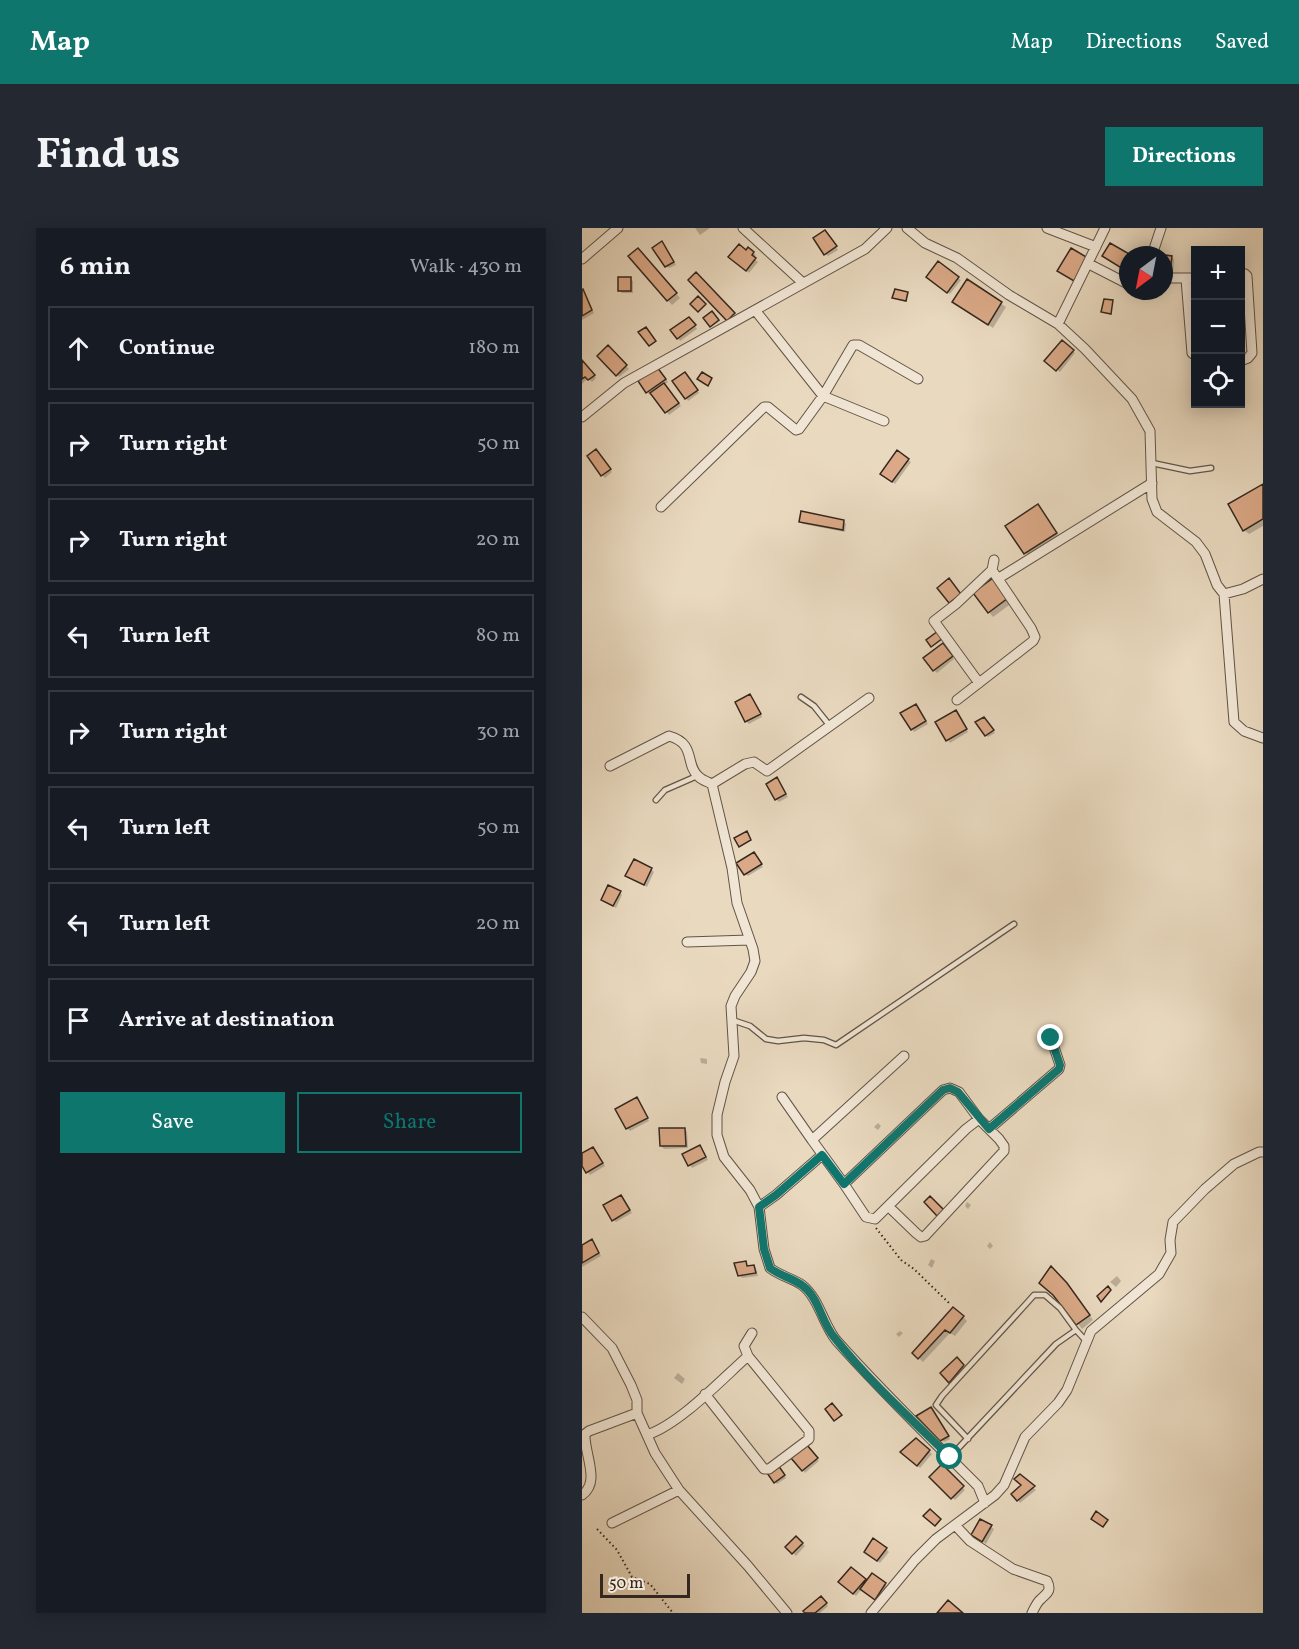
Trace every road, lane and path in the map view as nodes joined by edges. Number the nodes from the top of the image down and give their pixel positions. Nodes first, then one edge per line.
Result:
1 (618, 228) edge
2 (743, 228) edge
3 (887, 228) edge
4 (907, 228) edge
5 (1047, 228) edge
6 (1105, 228) edge
7 (1161, 228) edge
8 (1155, 246) edge
9 (1096, 248) junction
10 (582, 258) edge
11 (1089, 264) junction
12 (1245, 274) edge
13 (1173, 278) edge
14 (1119, 279) edge
15 (1191, 279) edge
16 (803, 283) junction
17 (1191, 300) edge
18 (755, 310) junction
19 (1058, 324) junction
20 (1194, 354) edge
21 (1245, 359) edge
22 (918, 379) dead end
23 (823, 396) junction
24 (582, 417) edge
25 (884, 421) dead end
26 (1152, 464) junction
27 (1210, 468) dead end
28 (1152, 483) junction
29 (661, 507) dead end
30 (999, 578) junction
31 (1263, 579) edge
32 (1224, 594) junction
33 (979, 683) junction
34 (801, 696) dead end
35 (869, 699) dead end
36 (957, 700) dead end
37 (830, 726) junction
38 (1263, 738) edge
39 (610, 766) dead end
40 (698, 776) junction
41 (712, 784) junction
42 (656, 800) dead end
43 (1014, 924) dead end
44 (749, 940) junction
45 (687, 942) dead end
46 (732, 1020) junction
47 (1051, 1038) dead end
48 (904, 1056) dead end
49 (782, 1096) dead end
50 (979, 1119) junction
51 (989, 1129) junction
52 (812, 1140) junction
53 (1263, 1152) edge
54 (822, 1155) junction
55 (844, 1184) junction
56 (888, 1206) junction
57 (759, 1207) junction
58 (868, 1219) junction
59 (951, 1305) dead end
60 (582, 1317) edge
61 (1076, 1330) junction
62 (752, 1333) dead end
63 (1086, 1341) junction
64 (748, 1356) junction
65 (705, 1394) junction
66 (637, 1413) junction
67 (647, 1435) junction
68 (968, 1439) junction
69 (583, 1440) edge
70 (950, 1457) junction
71 (679, 1490) junction
72 (582, 1496) edge
73 (985, 1503) junction
74 (612, 1523) dead end
75 (955, 1525) junction
76 (597, 1529) dead end
77 (673, 1613) edge
78 (787, 1613) edge
79 (871, 1613) edge
80 (1032, 1613) edge

1 - 10 street
2 - 16 street
3 - 16 street
4 - 19 street
5 - 9 street
6 - 9 street
7 - 8 street
9 - 11 street
11 - 14 street
11 - 19 street
12 - 21 street
13 - 15 street
16 - 18 street
17 - 20 street
18 - 23 street
18 - 24 street
19 - 26 street
22 - 23 street
23 - 25 street
23 - 29 street
26 - 27 lane
26 - 28 street
28 - 30 street
28 - 32 street
30 - 33 street
30 - 33 street
31 - 32 street
32 - 38 street
33 - 36 street
34 - 37 lane
35 - 37 street
37 - 41 street
39 - 40 street
40 - 41 street
40 - 42 lane
41 - 44 street
43 - 46 lane
44 - 45 street
44 - 46 street
46 - 57 street
47 - 51 street
48 - 52 street
49 - 52 street
50 - 51 street
50 - 55 street
50 - 56 street
51 - 56 street
52 - 54 street
53 - 63 street
54 - 55 street
54 - 57 street
55 - 58 street
56 - 58 street
57 - 70 street
58 - 59 path
60 - 66 street
61 - 63 lane
61 - 68 lane
61 - 68 lane
62 - 64 street
63 - 73 street
64 - 65 street
64 - 65 street
65 - 67 street
66 - 67 street
66 - 69 street
67 - 71 street
68 - 70 lane
69 - 72 street
70 - 73 street
71 - 74 street
71 - 78 street
73 - 75 street
75 - 79 street
75 - 80 street
76 - 77 path

